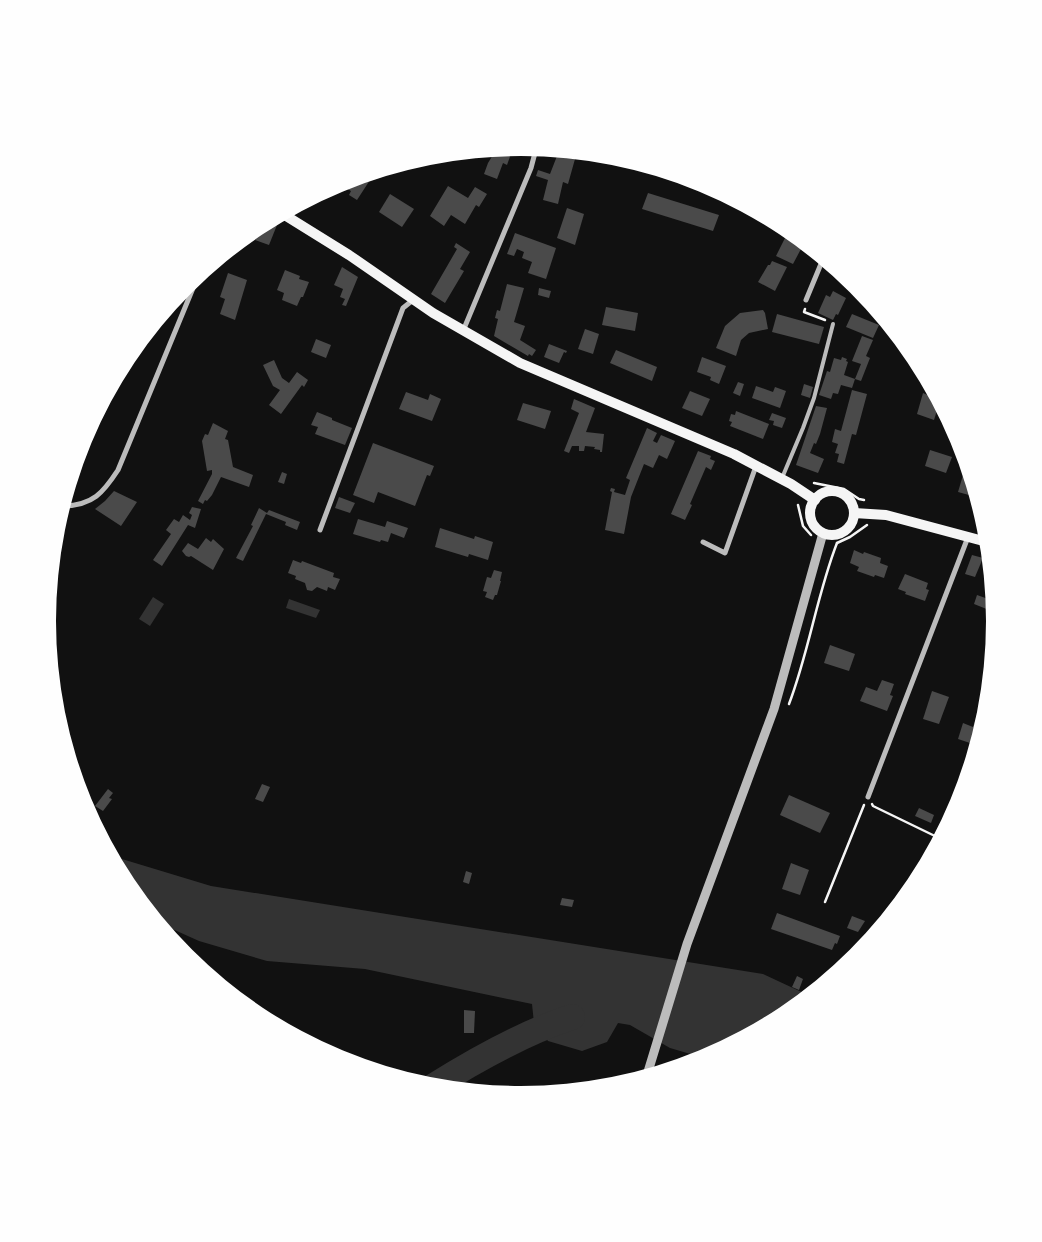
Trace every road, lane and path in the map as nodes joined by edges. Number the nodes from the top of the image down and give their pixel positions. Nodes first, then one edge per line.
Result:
1 (534, 156) edge
2 (290, 218) edge
3 (820, 266) edge
4 (191, 293) edge
5 (414, 299) junction
6 (806, 300) joint
7 (833, 324) joint
8 (463, 331) junction
9 (756, 466) junction
10 (781, 478) junction
11 (815, 500) junction
12 (71, 505) edge
13 (854, 513) junction
14 (320, 530) dead end
15 (823, 533) junction
16 (968, 537) junction
17 (979, 540) edge
18 (703, 542) dead end
19 (868, 797) junction
20 (933, 835) edge
21 (825, 902) dead end
22 (649, 1067) edge

1 - 8 street
2 - 5 main road
3 - 6 street
4 - 12 street
5 - 8 main road
5 - 14 street
6 - 7 path
7 - 10 lane
8 - 9 main road
9 - 10 main road
9 - 18 street
10 - 11 main road
11 - 13 main road
11 - 15 main road
13 - 15 main road
13 - 16 main road
15 - 22 street
16 - 17 main road
16 - 19 street
19 - 20 path
19 - 21 path

